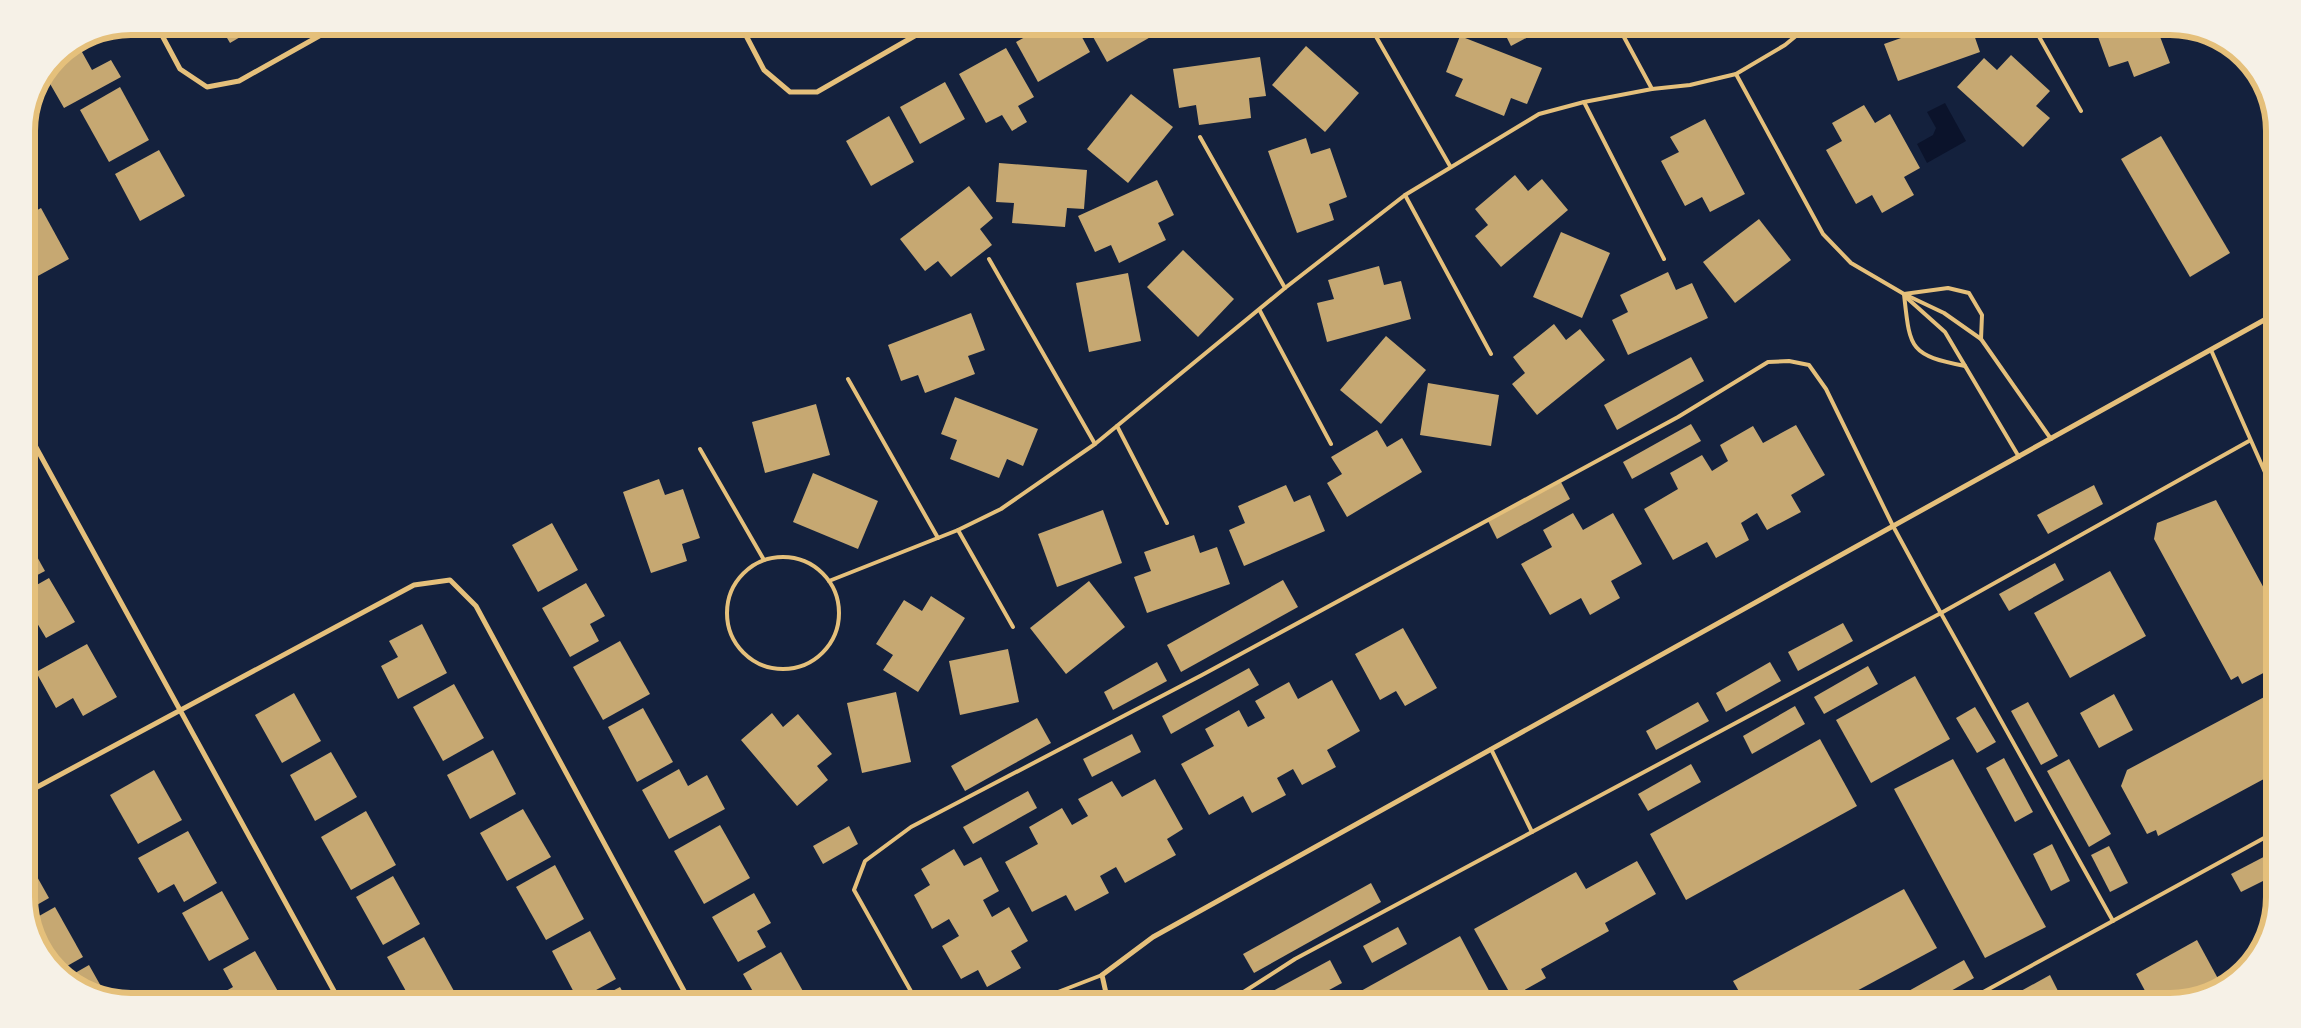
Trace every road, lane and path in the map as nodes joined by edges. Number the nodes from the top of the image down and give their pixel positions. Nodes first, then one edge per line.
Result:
1 (162, 35) edge
2 (321, 35) edge
3 (745, 35) edge
4 (916, 35) edge
5 (1375, 35) edge
6 (1623, 35) edge
7 (1797, 35) edge
8 (2038, 35) edge
9 (1736, 74) junction
10 (1652, 89) junction
11 (1584, 102) junction
12 (2081, 111) dead end
13 (1200, 137) dead end
14 (1450, 166) junction
15 (1405, 195) junction
16 (989, 259) dead end
17 (1664, 260) dead end
18 (1285, 288) junction
19 (1904, 294) junction
20 (1260, 311) junction
21 (2266, 319) edge
22 (1981, 339) junction
23 (2210, 350) junction
24 (1491, 354) dead end
25 (1965, 366) junction
26 (848, 379) dead end
27 (1117, 426) junction
28 (2050, 439) junction
29 (2250, 441) junction
30 (1095, 444) junction
31 (1331, 444) dead end
32 (35, 446) edge
33 (700, 449) dead end
34 (2018, 457) junction
35 (2266, 476) edge
36 (1167, 523) dead end
37 (1893, 526) junction
38 (958, 530) junction
39 (938, 538) junction
40 (764, 560) junction
41 (829, 581) junction
42 (1941, 613) junction
43 (1013, 627) dead end
44 (179, 710) junction
45 (1491, 749) junction
46 (35, 789) edge
47 (1532, 832) junction
48 (2266, 837) edge
49 (2113, 921) junction
50 (1102, 975) junction
51 (335, 993) edge
52 (685, 993) edge
53 (912, 993) edge
54 (1055, 993) edge
55 (1106, 993) edge
56 (1242, 993) edge
57 (1981, 993) edge

1 - 2 street
3 - 4 street
5 - 14 lane
6 - 10 lane
7 - 9 lane
8 - 12 lane
9 - 10 lane
9 - 19 lane
10 - 11 lane
11 - 14 lane
11 - 17 lane
13 - 18 lane
14 - 15 lane
15 - 18 lane
15 - 24 lane
16 - 30 lane
18 - 20 lane
19 - 22 lane
19 - 22 lane
19 - 25 lane
19 - 25 lane
20 - 27 lane
20 - 31 lane
21 - 23 street
22 - 28 lane
23 - 28 street
23 - 29 lane
25 - 34 lane
26 - 39 lane
27 - 30 lane
27 - 36 lane
28 - 34 street
29 - 35 lane
29 - 42 lane
30 - 38 lane
32 - 44 street
33 - 40 lane
34 - 37 street
37 - 42 lane
37 - 45 street
37 - 53 lane
38 - 39 lane
38 - 43 lane
39 - 41 lane
40 - 41 lane
40 - 41 lane
42 - 47 lane
42 - 49 lane
44 - 46 street
44 - 51 street
44 - 52 street
45 - 47 lane
45 - 50 street
47 - 56 lane
48 - 49 lane
49 - 57 lane
50 - 54 lane
50 - 55 street

